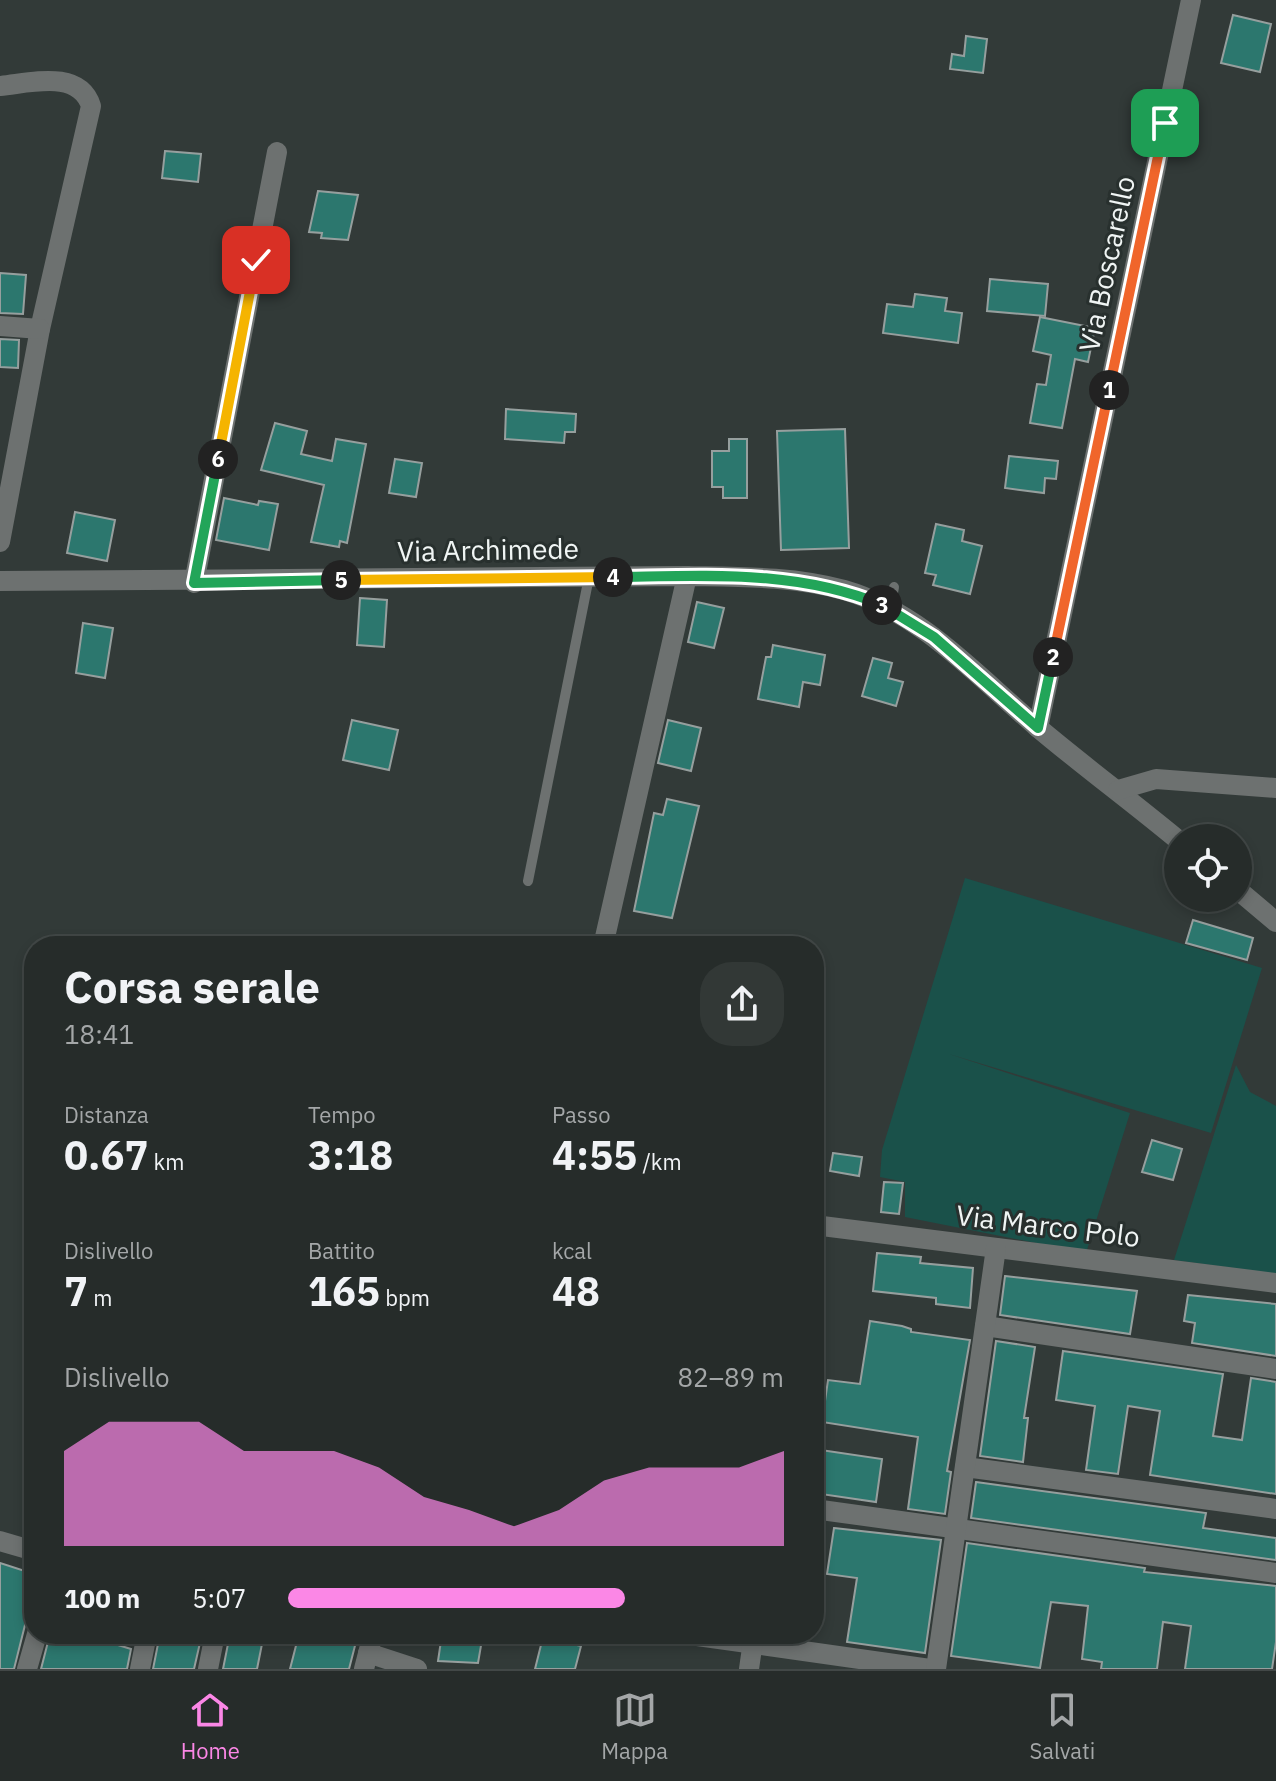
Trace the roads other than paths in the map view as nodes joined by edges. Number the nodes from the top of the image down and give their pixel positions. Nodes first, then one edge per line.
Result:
1 (1191, 0) edge
2 (0, 86) edge
3 (277, 152) dead end
4 (0, 326) edge
5 (40, 329) junction
6 (0, 542) edge
7 (687, 576) junction
8 (589, 577) junction
9 (0, 581) edge
10 (194, 583) junction
11 (894, 587) dead end
12 (890, 609) junction
13 (1038, 728) junction
14 (1276, 788) edge
15 (1118, 790) junction
16 (1164, 828) edge
17 (528, 881) dead end
18 (1252, 902) edge
19 (1276, 922) edge
20 (605, 936) edge
21 (824, 1226) edge
22 (996, 1248) junction
23 (1276, 1283) edge
24 (985, 1326) junction
25 (1276, 1369) edge
26 (965, 1467) junction
27 (1276, 1509) edge
28 (824, 1510) edge
29 (956, 1530) junction
30 (0, 1541) edge
31 (24, 1548) edge
32 (1276, 1573) edge
33 (34, 1644) edge
34 (145, 1644) edge
35 (213, 1644) edge
36 (753, 1644) edge
37 (783, 1644) edge
38 (368, 1652) edge
39 (27, 1669) edge
40 (140, 1669) edge
41 (208, 1669) edge
42 (417, 1669) edge
43 (749, 1669) edge
44 (930, 1669) edge
45 (936, 1669) edge

1 - 13 street, Via Boscarello
2 - 5 street
3 - 10 street
4 - 5 street
5 - 6 street
7 - 8 street, Via Archimede
7 - 12 street, Via Archimede
7 - 20 street
8 - 10 street, Via Archimede
8 - 17 lane
9 - 10 street, Via Archimede
11 - 12 lane
12 - 13 street, Via Archimede
13 - 15 street, Via Archimede
14 - 15 street
15 - 16 street, Via Archimede
18 - 19 street
21 - 22 street, Via Marco Polo
22 - 23 street, Via Marco Polo
22 - 24 street
24 - 25 street
24 - 26 street
26 - 27 street
26 - 29 street
28 - 29 street
29 - 32 street
29 - 45 street
30 - 31 street
33 - 39 street
34 - 40 street
35 - 41 street
36 - 43 street
37 - 44 street
38 - 42 street

